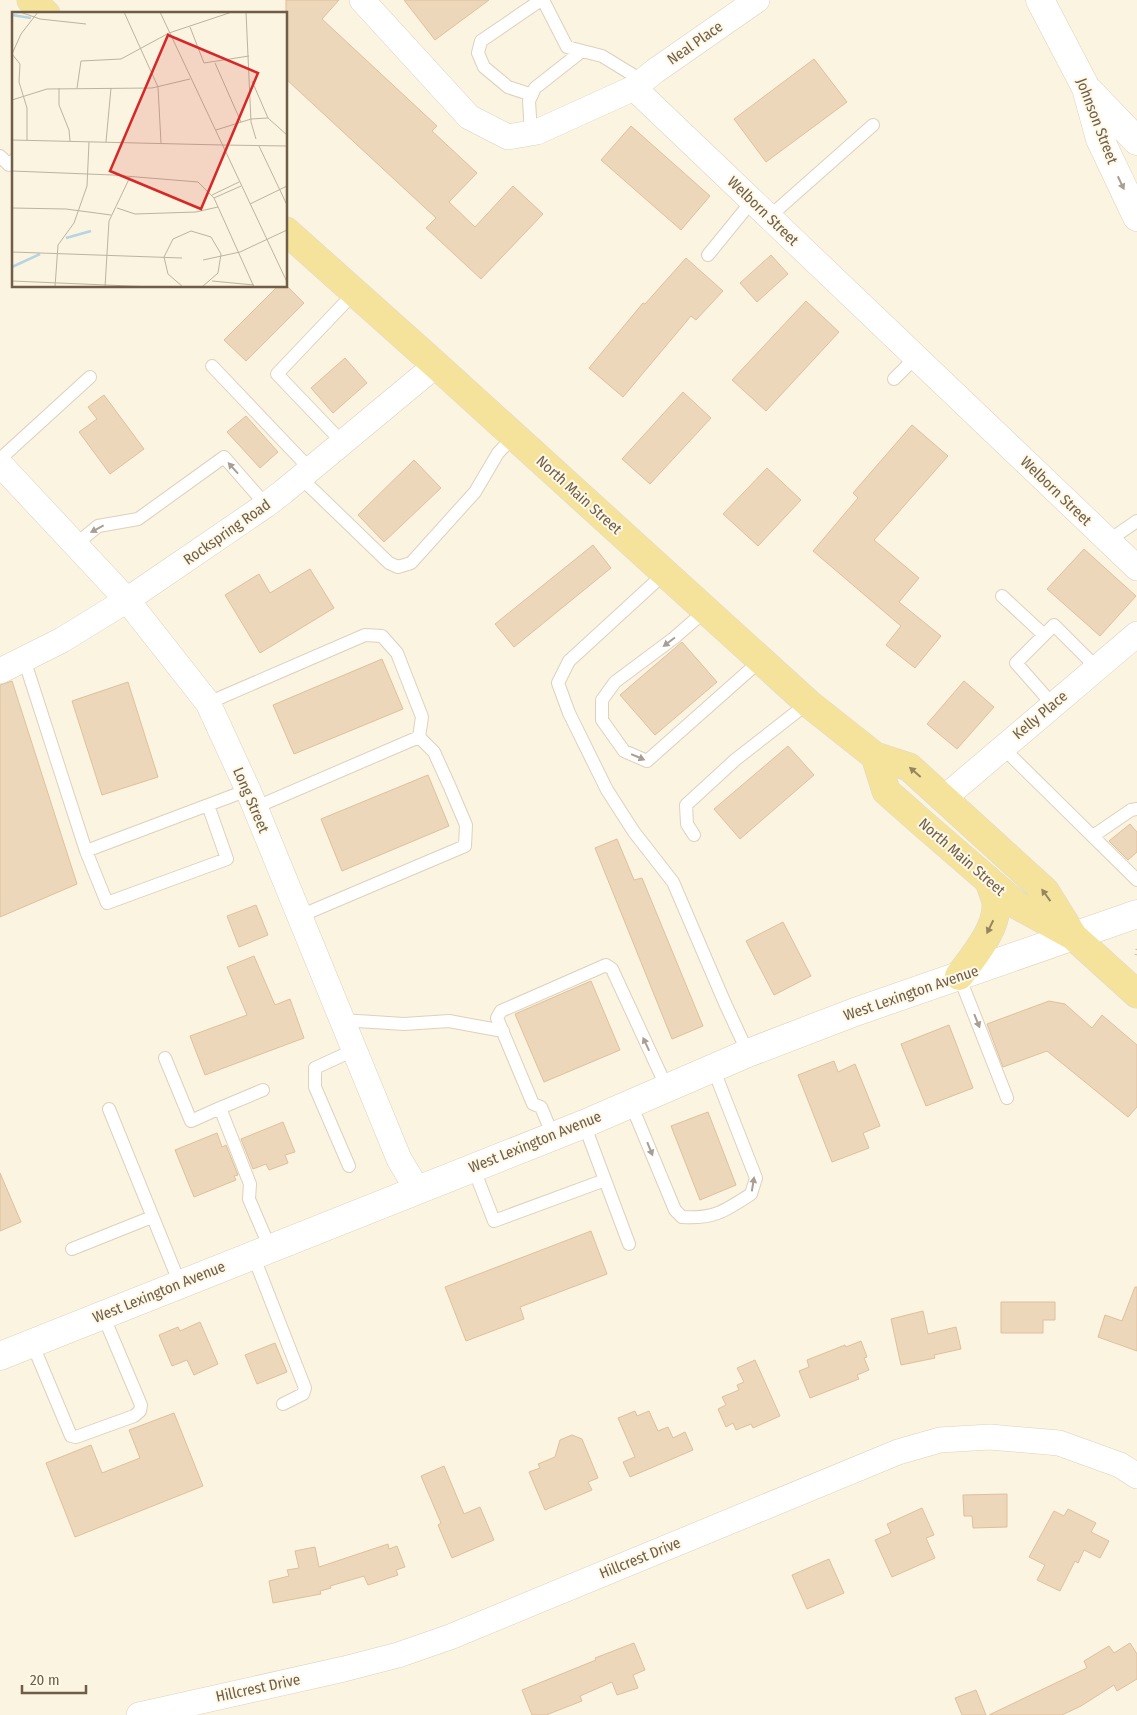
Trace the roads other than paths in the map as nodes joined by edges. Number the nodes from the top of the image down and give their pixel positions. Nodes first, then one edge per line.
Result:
1 (31, 0) edge
2 (362, 0) edge
3 (542, 0) edge
4 (757, 0) edge
5 (1040, 0) edge
6 (44, 12) edge
7 (582, 51) junction
8 (639, 84) junction
9 (1086, 88) junction
10 (532, 95) junction
11 (873, 125) dead end
12 (532, 133) junction
13 (1137, 140) edge
14 (0, 156) edge
15 (12, 162) edge
16 (761, 209) junction
17 (1137, 217) edge
18 (288, 233) edge
19 (708, 255) dead end
20 (355, 292) junction
21 (916, 357) junction
22 (436, 364) junction
23 (212, 366) dead end
24 (90, 376) dead end
25 (894, 379) dead end
26 (514, 436) junction
27 (343, 443) junction
28 (0, 459) edge
29 (0, 464) edge
30 (306, 474) junction
31 (266, 505) junction
32 (1137, 521) edge
33 (1108, 540) junction
34 (75, 545) junction
35 (1137, 568) edge
36 (665, 573) junction
37 (1002, 596) dead end
38 (127, 600) junction
39 (706, 610) junction
40 (1137, 634) edge
41 (1044, 635) junction
42 (24, 659) junction
43 (761, 660) junction
44 (1096, 667) junction
45 (0, 671) edge
46 (208, 703) junction
47 (808, 703) junction
48 (1052, 705) junction
49 (419, 737) junction
50 (1002, 747) junction
51 (875, 756) junction
52 (944, 798) junction
53 (251, 799) junction
54 (208, 805) junction
55 (1137, 809) edge
56 (694, 835) dead end
57 (1093, 836) junction
58 (86, 851) junction
59 (1137, 880) edge
60 (989, 881) junction
61 (1137, 914) edge
62 (300, 916) junction
63 (1073, 936) junction
64 (959, 976) junction
65 (1137, 994) edge
66 (342, 1020) junction
67 (503, 1031) junction
68 (354, 1050) junction
69 (748, 1053) junction
70 (165, 1058) dead end
71 (714, 1068) junction
72 (667, 1088) junction
73 (263, 1090) dead end
74 (1007, 1098) dead end
75 (631, 1104) junction
76 (220, 1108) junction
77 (109, 1109) dead end
78 (584, 1124) junction
79 (553, 1136) junction
80 (349, 1166) dead end
81 (473, 1167) junction
82 (606, 1180) junction
83 (417, 1189) junction
84 (152, 1217) junction
85 (629, 1244) dead end
86 (72, 1249) dead end
87 (261, 1251) junction
88 (180, 1284) junction
89 (103, 1315) junction
90 (32, 1343) junction
91 (1, 1354) edge
92 (283, 1404) dead end
93 (1137, 1476) edge
94 (234, 1704) edge
95 (140, 1715) edge

1 - 6 main road
2 - 12 street
3 - 7 lane
3 - 10 lane
4 - 8 street, Neal Place
5 - 9 street, Johnson Street
7 - 8 lane
7 - 10 lane
8 - 12 street
8 - 16 street, Welborn Street
9 - 13 street
9 -> 17 street, Johnson Street
10 - 12 lane
11 - 16 lane
14 - 15 lane
16 - 19 lane
16 - 21 street, Welborn Street
18 - 20 main road, North Main Street
20 - 22 main road, North Main Street
20 - 27 lane
21 - 25 lane
21 - 33 street, Welborn Street
22 - 26 main road, North Main Street
22 - 27 street, Rockspring Road
23 - 30 lane
24 - 28 lane
26 - 30 lane
26 - 36 main road, North Main Street
27 - 30 street, Rockspring Road
29 - 34 street, Long Street
30 - 31 street, Rockspring Road
31 -> 34 lane
31 - 38 street, Rockspring Road
32 - 33 lane
33 - 35 street, Welborn Street
34 - 38 street, Long Street
36 - 39 main road, North Main Street
36 - 69 lane
37 - 41 lane
38 - 42 street, Rockspring Road
38 - 46 street, Long Street
39 - 43 main road, North Main Street
39 -> 43 lane
40 - 44 street, Kelly Place
41 - 44 lane
41 - 48 lane
42 - 45 street, Rockspring Road
42 - 58 lane
43 - 47 main road, North Main Street
44 - 48 street, Kelly Place
46 - 49 lane
46 - 53 street, Long Street
47 - 51 main road, North Main Street
47 - 56 lane
48 - 50 street, Kelly Place
49 - 53 lane
49 - 62 lane
50 - 52 street, Kelly Place
50 - 57 lane
52 -> 51 main road, North Main Street
51 - 60 main road, North Main Street
63 -> 52 main road, North Main Street
53 - 54 lane
53 - 62 street, Long Street
54 - 58 lane
54 - 58 lane
55 - 57 lane
57 - 59 lane
60 - 63 main road, North Main Street
60 -> 64 main road
61 - 63 street, West Lexington Avenue
62 - 66 street, Long Street
63 - 64 street, West Lexington Avenue
63 - 65 main road, North Main Street
64 - 69 street, West Lexington Avenue
64 -> 74 lane
66 - 67 lane
66 - 68 street, Long Street
72 -> 67 lane
67 - 79 lane
68 - 80 lane
68 - 83 street, Long Street
69 - 71 street, West Lexington Avenue
70 - 76 lane
71 - 72 street, West Lexington Avenue
75 -> 71 lane
72 - 75 street, West Lexington Avenue
73 - 76 lane
75 - 78 street, West Lexington Avenue
76 - 87 lane
77 - 84 lane
78 - 79 street, West Lexington Avenue
78 - 82 lane
79 - 81 street, West Lexington Avenue
81 - 82 lane
81 - 83 street, West Lexington Avenue
82 - 85 lane
83 - 87 street, West Lexington Avenue
84 - 86 lane
84 - 88 lane
87 - 88 street, West Lexington Avenue
87 - 92 lane
88 - 89 street, West Lexington Avenue
89 - 90 street, West Lexington Avenue
89 - 90 lane
90 - 91 street, West Lexington Avenue
93 - 94 street, Hillcrest Drive
94 - 95 street, Hillcrest Drive

